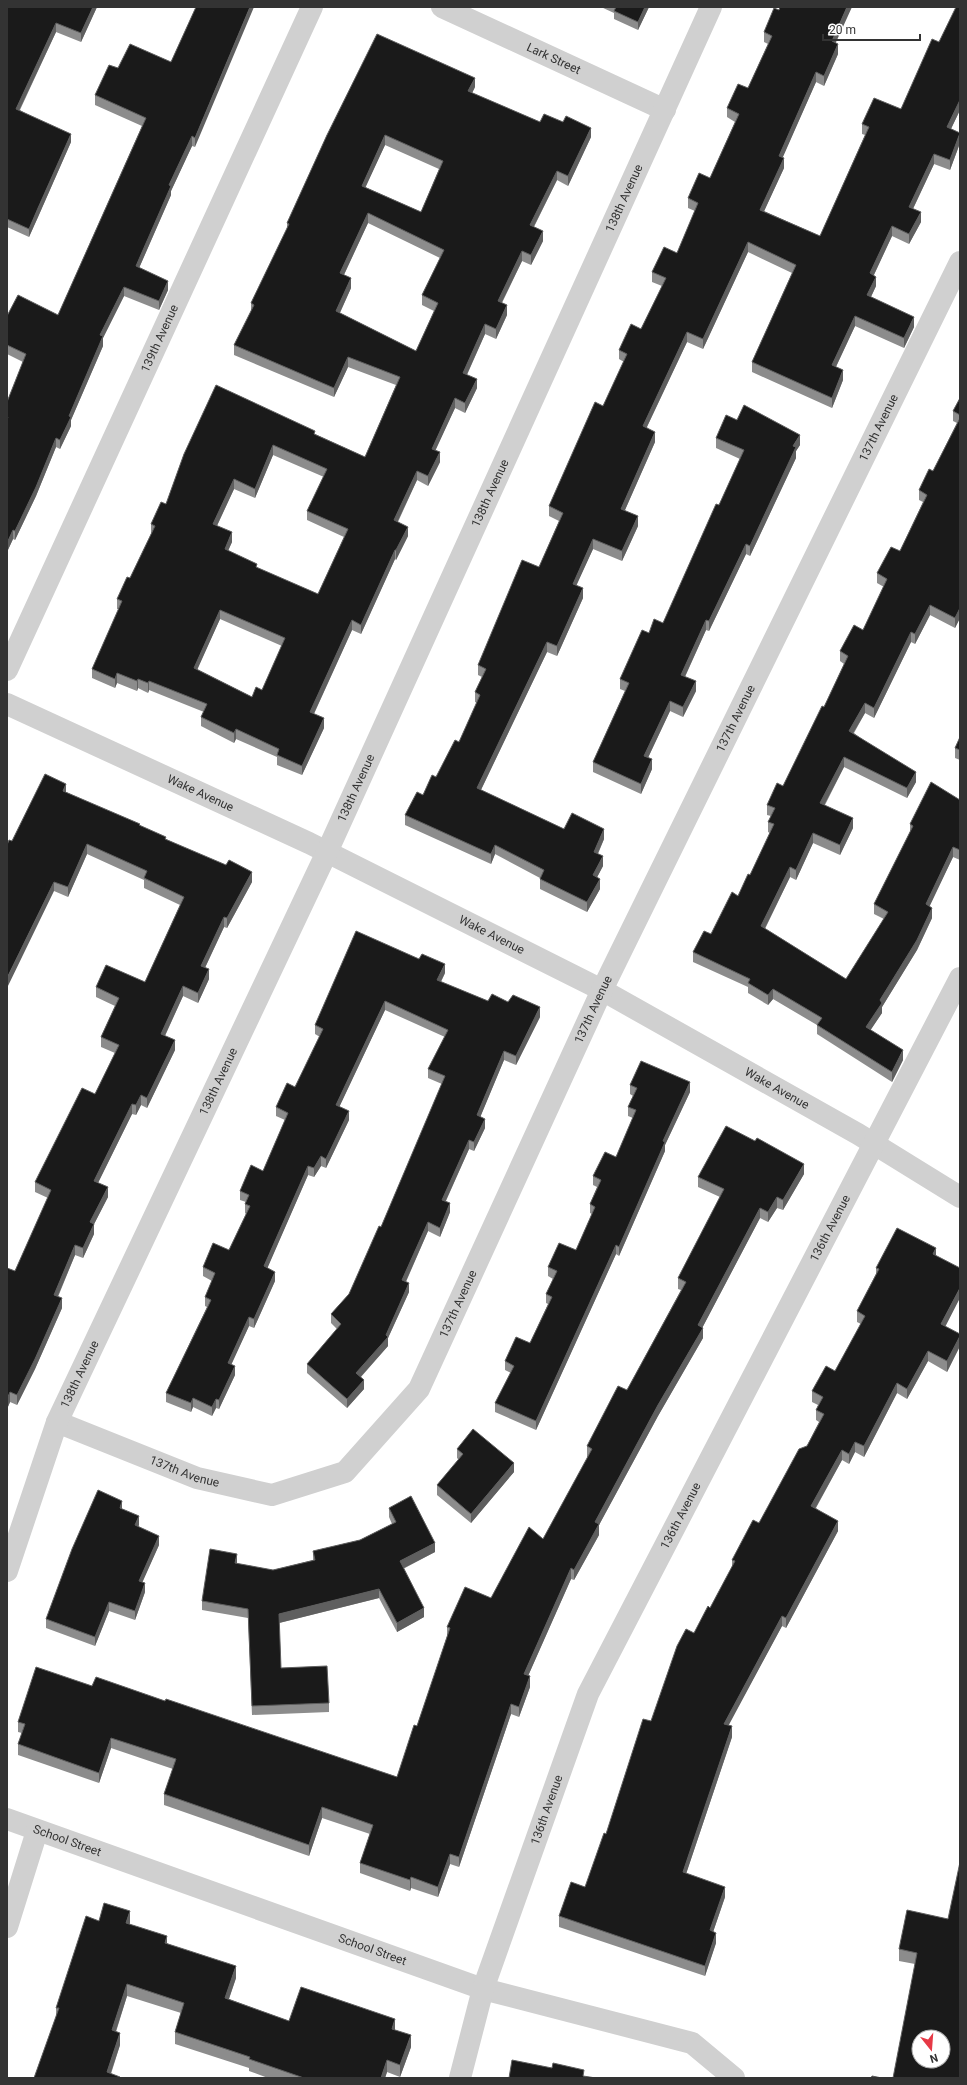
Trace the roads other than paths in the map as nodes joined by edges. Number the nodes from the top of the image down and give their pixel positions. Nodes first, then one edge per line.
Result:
1 (312, 7) edge
2 (442, 7) edge
3 (711, 7) edge
4 (665, 110) junction
5 (960, 262) edge
6 (7, 670) edge
7 (7, 704) edge
8 (327, 852) junction
9 (960, 978) edge
10 (602, 990) junction
11 (873, 1143) junction
12 (960, 1197) edge
13 (57, 1422) junction
14 (7, 1571) edge
15 (7, 1819) edge
16 (37, 1831) junction
17 (7, 1927) edge
18 (483, 1989) junction
19 (460, 2078) edge
20 (734, 2078) edge

1 - 6 street, 139th Avenue
2 - 4 street, Lark Street
3 - 4 street, 138th Avenue
4 - 8 street, 138th Avenue
5 - 10 street, 137th Avenue
7 - 8 street, Wake Avenue
8 - 10 street, Wake Avenue
8 - 13 street, 138th Avenue
9 - 11 street, 136th Avenue
10 - 11 street, Wake Avenue
10 - 13 street, 137th Avenue
11 - 12 street, Wake Avenue
11 - 18 street, 136th Avenue
13 - 14 street, 138th Avenue
15 - 16 street, School Street
16 - 17 street
16 - 18 street, School Street
18 - 19 street, 136th Avenue
18 - 20 street, School Street

